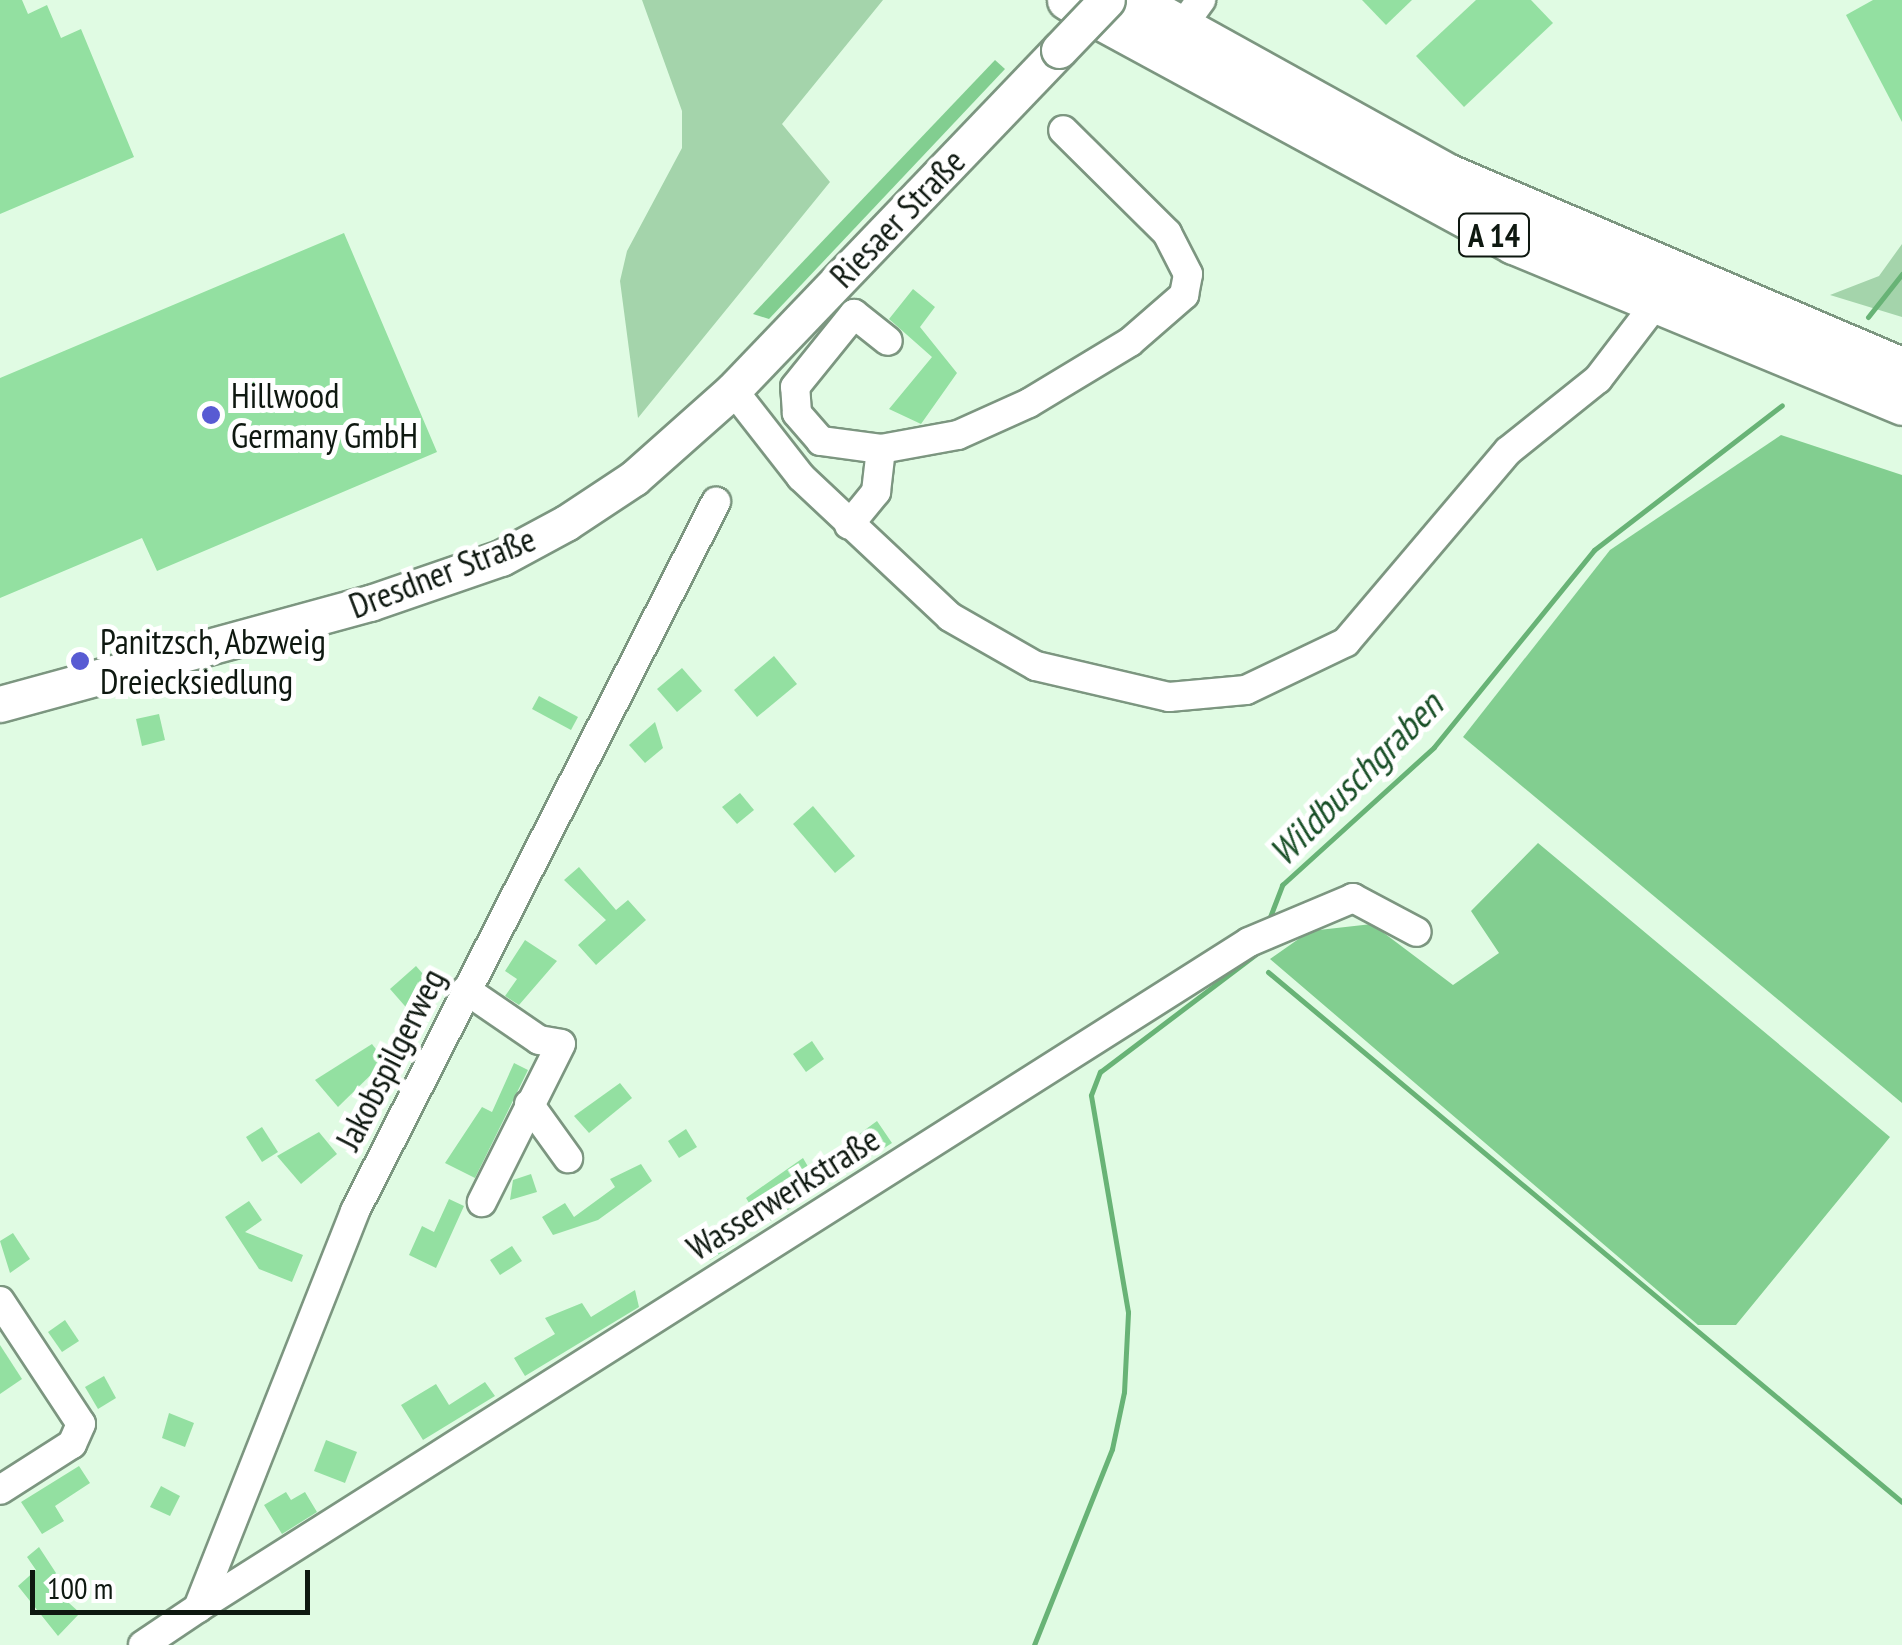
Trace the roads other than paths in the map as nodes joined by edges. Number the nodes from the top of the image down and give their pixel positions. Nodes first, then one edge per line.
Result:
1 (1098, 6) edge
2 (1191, 14) edge
3 (1063, 130) dead end
4 (1653, 306) junction
5 (888, 341) dead end
6 (1902, 368) edge
7 (732, 390) junction
8 (1902, 404) edge
9 (685, 434) joint
10 (881, 449) junction
11 (716, 502) dead end
12 (849, 525) junction
13 (0, 704) edge
14 (1417, 932) dead end
15 (466, 990) junction
16 (529, 1104) junction
17 (568, 1158) dead end
18 (482, 1202) dead end
19 (0, 1301) edge
20 (0, 1490) edge
21 (198, 1608) junction
22 (143, 1645) edge

1 - 2 highway, A 14
1 - 4 highway, A 14
1 - 7 main road, Riesaer Straße, bridge
2 - 6 highway, A 14
3 - 10 street
4 - 8 highway, A 14
4 - 12 street
5 - 10 street
7 - 9 main road, Riesaer Straße
7 - 12 street
9 - 13 main road, Dresdner Straße
10 - 12 street
11 - 15 street, Jakobspilgerweg
14 - 21 street, Wasserwerkstraße
15 - 16 street
15 - 21 street, Jakobspilgerweg
16 - 17 street
16 - 18 street
19 - 20 street
21 - 22 street

